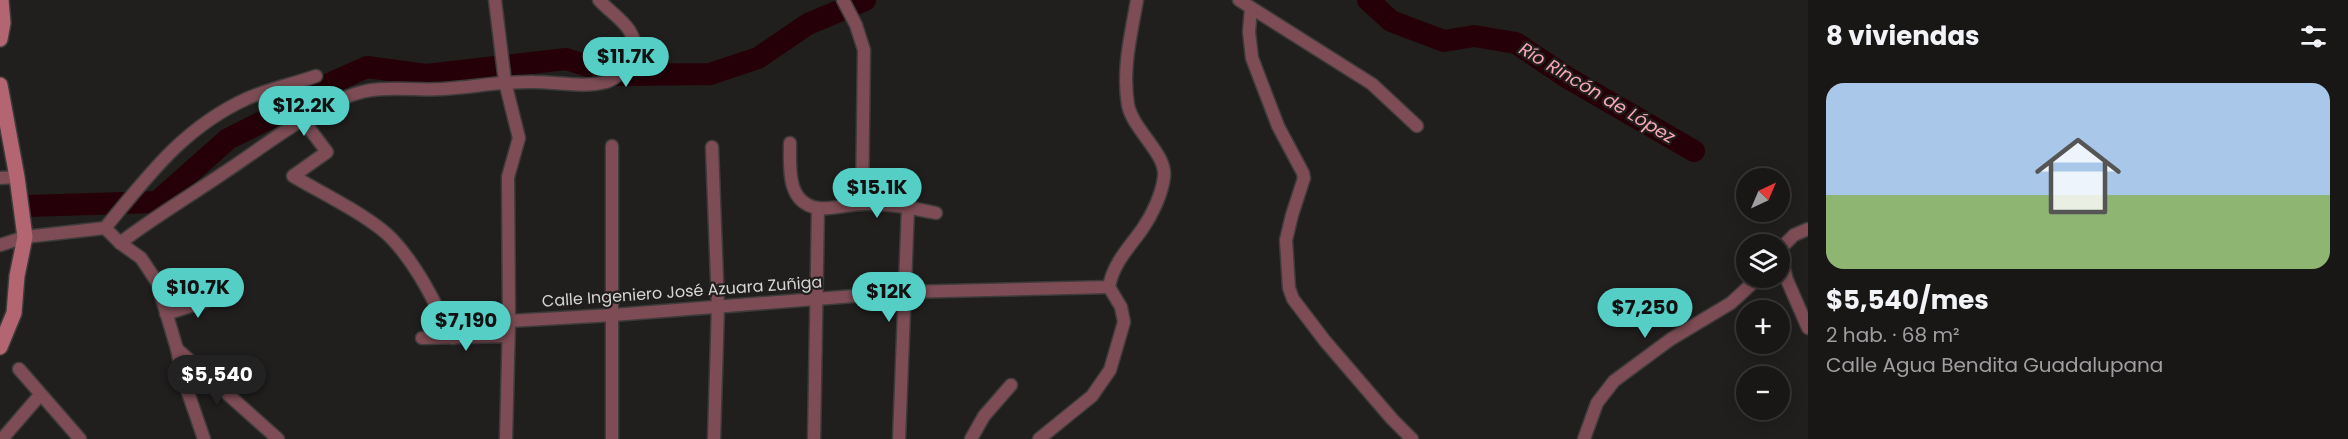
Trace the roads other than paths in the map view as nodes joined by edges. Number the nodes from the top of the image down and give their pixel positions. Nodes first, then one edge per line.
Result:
1 (1, 0) edge
2 (495, 0) edge
3 (599, 0) edge
4 (843, 0) edge
5 (1137, 0) edge
6 (1239, 0) edge
7 (1251, 8) junction
8 (0, 39) edge
9 (316, 76) dead end
10 (505, 82) junction
11 (0, 85) edge
12 (303, 120) junction
13 (1417, 126) dead end
14 (790, 143) dead end
15 (612, 146) dead end
16 (712, 147) dead end
17 (17, 177) junction
18 (0, 178) edge
19 (862, 204) junction
20 (818, 208) junction
21 (908, 208) junction
22 (936, 213) dead end
23 (105, 228) junction
24 (1808, 229) edge
25 (25, 237) junction
26 (1790, 239) edge
27 (120, 243) junction
28 (0, 245) edge
29 (1108, 287) junction
30 (1790, 287) edge
31 (1747, 288) edge
32 (905, 292) junction
33 (221, 296) dead end
34 (818, 297) junction
35 (717, 306) junction
36 (166, 314) junction
37 (613, 315) junction
38 (509, 321) junction
39 (1808, 328) edge
40 (508, 336) junction
41 (422, 338) dead end
42 (453, 338) junction
43 (0, 347) edge
44 (177, 349) junction
45 (19, 369) dead end
46 (1011, 385) dead end
47 (40, 395) junction
48 (2, 439) edge
49 (80, 439) edge
50 (204, 439) edge
51 (278, 439) edge
52 (506, 439) edge
53 (612, 439) edge
54 (714, 439) edge
55 (814, 439) edge
56 (899, 439) edge
57 (971, 439) edge
58 (1039, 439) edge
59 (1412, 439) edge
60 (1584, 439) edge

1 - 8 main road
2 - 10 street
3 - 10 street
4 - 19 street
5 - 29 street
6 - 7 street
7 - 13 street
7 - 59 street
9 - 23 street
10 - 12 street
10 - 38 street
11 - 17 main road
12 - 27 street
12 - 42 street
14 - 20 street
15 - 37 street
16 - 35 street
17 - 18 street
17 - 25 main road
19 - 20 street
19 - 21 street
20 - 34 street
21 - 22 street
21 - 32 street
23 - 25 street
23 - 27 street
24 - 26 street
25 - 28 street
25 - 43 main road
27 - 36 street
29 - 32 street, Calle Ingeniero José Azuara Zuñiga
29 - 58 street
30 - 39 street
31 - 60 street
32 - 34 street, Calle Ingeniero José Azuara Zuñiga
32 - 56 street
33 - 36 street
34 - 35 street, Calle Ingeniero José Azuara Zuñiga
34 - 55 street
35 - 37 street, Calle Ingeniero José Azuara Zuñiga
35 - 54 street
36 - 44 street
37 - 38 street, Calle Ingeniero José Azuara Zuñiga
37 - 53 street
38 - 40 street
40 - 42 street
40 - 52 street
41 - 42 street
44 - 50 street
44 - 51 street
45 - 47 street
46 - 57 street
47 - 48 street
47 - 49 street

